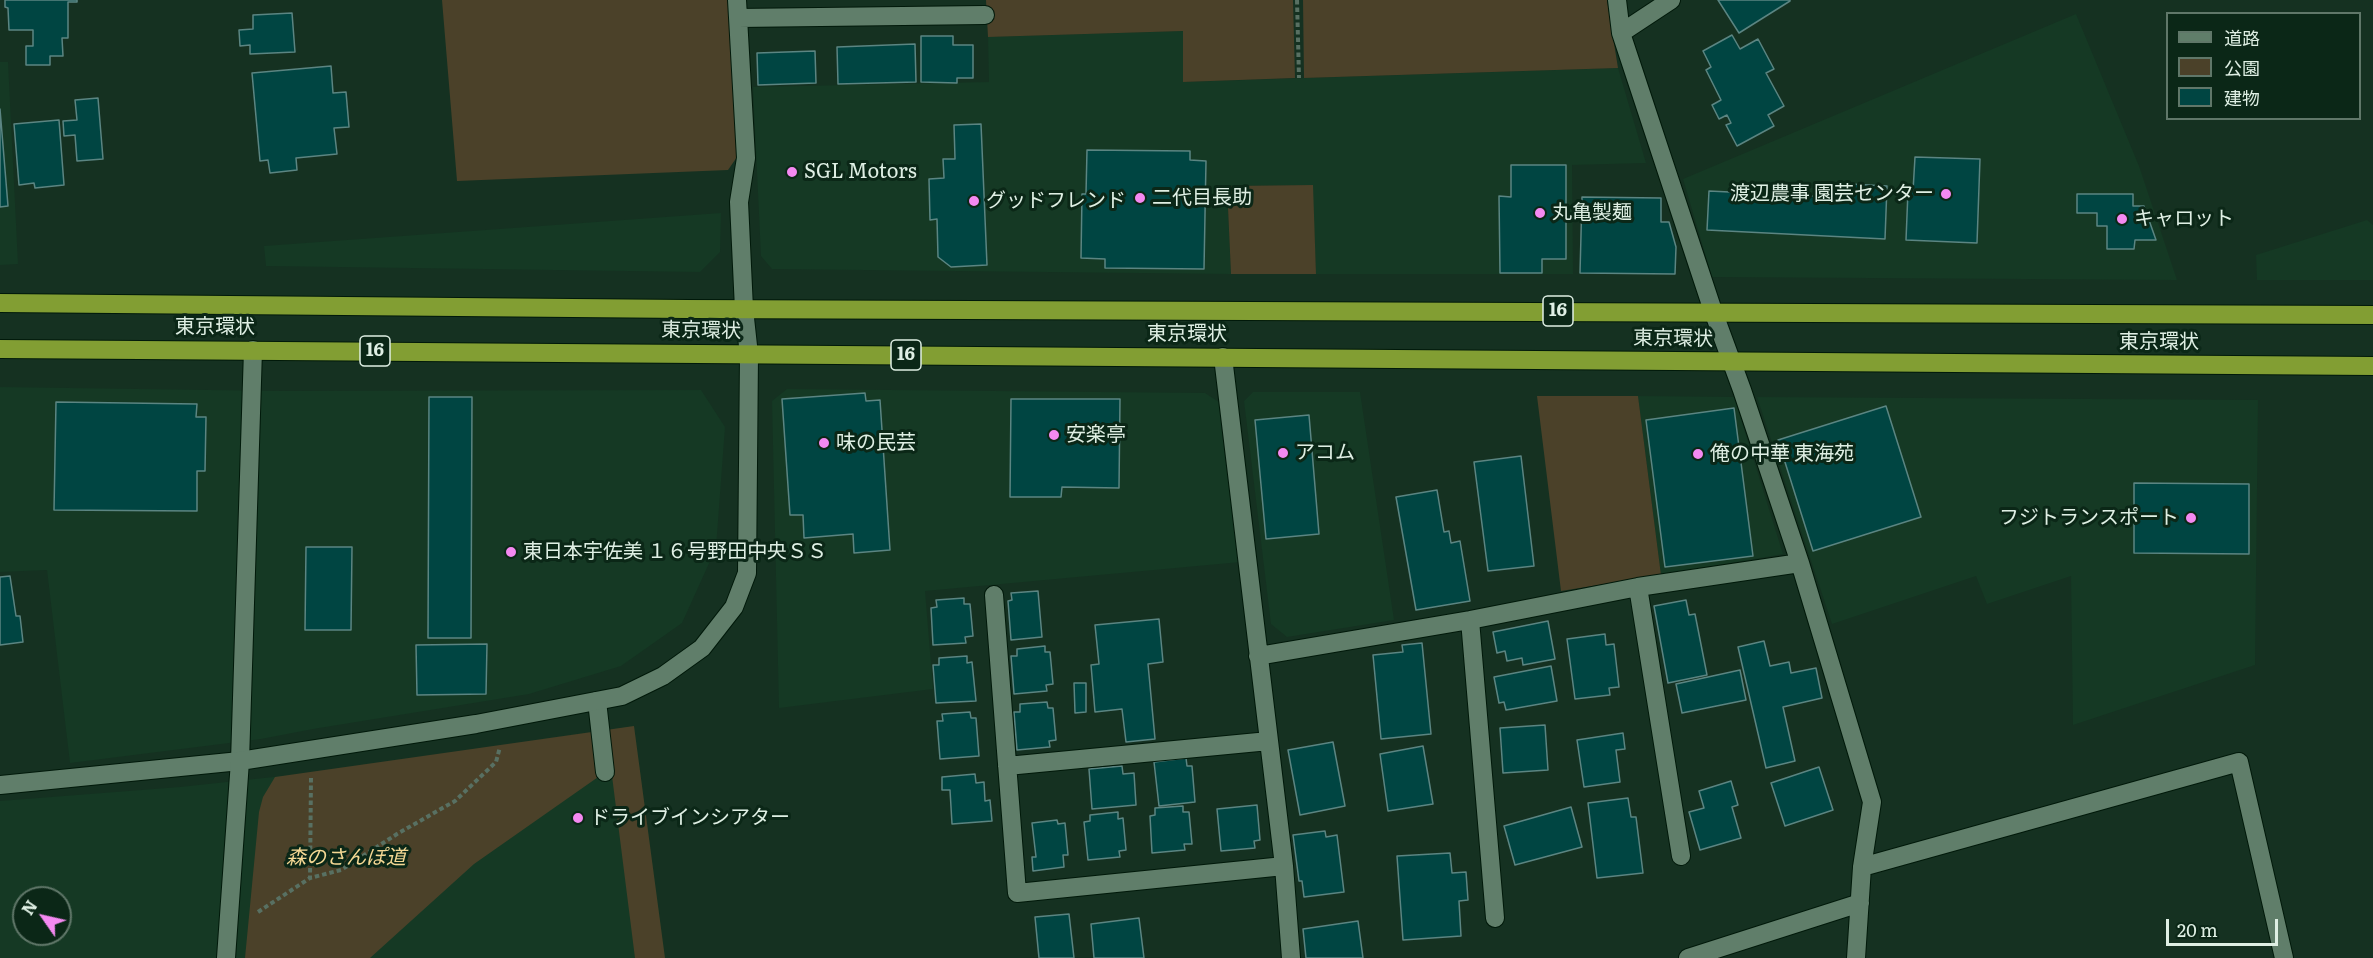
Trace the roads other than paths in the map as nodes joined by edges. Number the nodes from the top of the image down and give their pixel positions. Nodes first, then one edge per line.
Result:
1 (1617, 0) edge
2 (1671, 0) edge
3 (737, 9) edge
4 (985, 15) dead end
5 (1621, 33) junction
6 (0, 303) edge
7 (744, 309) junction
8 (1713, 311) junction
9 (2373, 315) edge
10 (0, 349) edge
11 (253, 350) junction
12 (749, 355) junction
13 (1222, 357) junction
14 (1732, 362) junction
15 (2373, 366) edge
16 (1800, 563) junction
17 (1638, 587) junction
18 (994, 595) dead end
19 (1470, 620) junction
20 (1258, 656) junction
21 (597, 701) junction
22 (1269, 741) junction
23 (240, 761) junction
24 (1007, 766) junction
25 (605, 772) dead end
26 (0, 785) edge
27 (1681, 856) dead end
28 (1284, 866) junction
29 (1862, 867) junction
30 (1860, 903) junction
31 (1495, 918) dead end
32 (226, 958) edge
33 (1292, 958) edge
34 (1688, 958) edge
35 (1856, 958) edge
36 (2284, 958) edge

1 - 5 street
2 - 5 street
3 - 4 street
3 - 7 street
5 - 8 street
6 - 7 highway, 東京環状 / 16
7 - 8 highway, 東京環状 / 16
7 - 12 street
8 - 9 highway, 東京環状 / 16
8 - 14 street
10 - 11 highway, 東京環状 / 16
11 - 12 highway, 東京環状 / 16
11 - 23 street
12 - 13 highway, 東京環状 / 16
12 - 21 street
13 - 14 highway, 東京環状 / 16
13 - 20 street
14 - 15 highway, 東京環状 / 16
14 - 16 street
16 - 17 street
16 - 29 street
17 - 19 street
17 - 27 street
18 - 24 street
19 - 20 street
19 - 31 street
20 - 22 street
21 - 23 street
21 - 25 street
22 - 24 street
22 - 28 street
23 - 26 street
23 - 32 street
24 - 28 street
28 - 33 street
29 - 30 street
29 - 36 street
30 - 34 street
30 - 35 street

